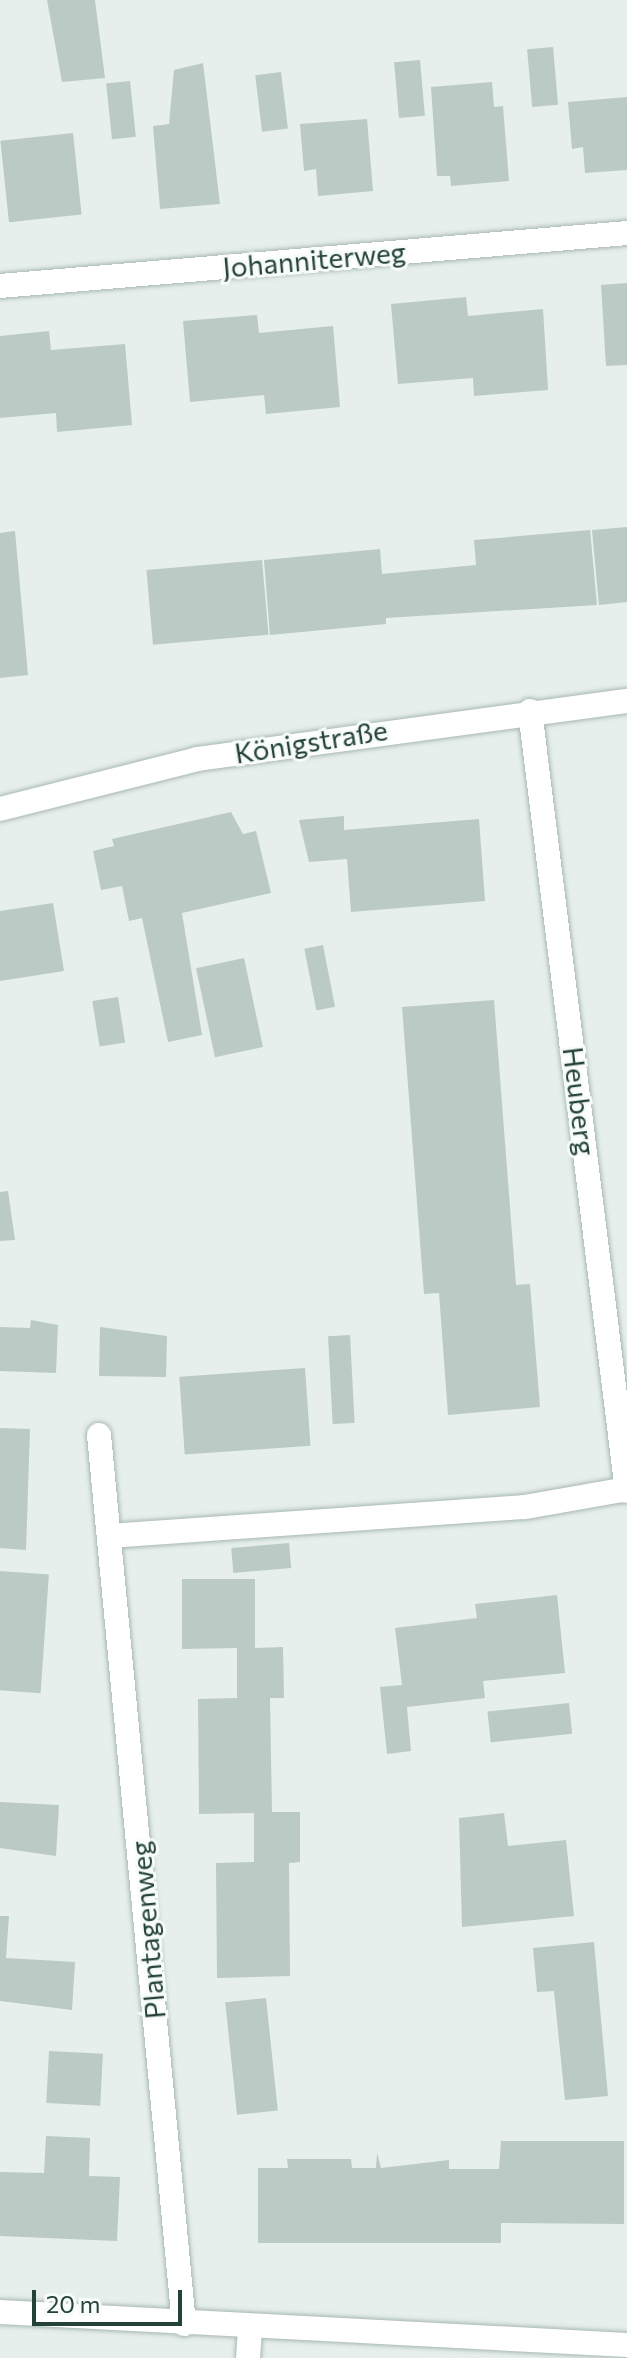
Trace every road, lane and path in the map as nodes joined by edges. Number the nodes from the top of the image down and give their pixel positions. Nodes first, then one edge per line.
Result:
1 (627, 233) edge
2 (0, 286) edge
3 (627, 701) edge
4 (530, 711) junction
5 (0, 809) edge
6 (618, 1334) edge
7 (99, 1435) dead end
8 (627, 1490) edge
9 (110, 1536) junction
10 (0, 2312) edge
11 (184, 2324) junction
12 (250, 2327) junction
13 (627, 2345) edge
14 (248, 2358) edge

1 - 2 street, Johanniterweg
3 - 4 street, Königstraße
4 - 5 street, Königstraße
4 - 6 street, Heuberg
6 - 8 street, Heuberg
7 - 9 street, Plantagenweg
8 - 9 street
9 - 11 street, Plantagenweg
10 - 11 street
11 - 12 street
12 - 13 street
12 - 14 street

